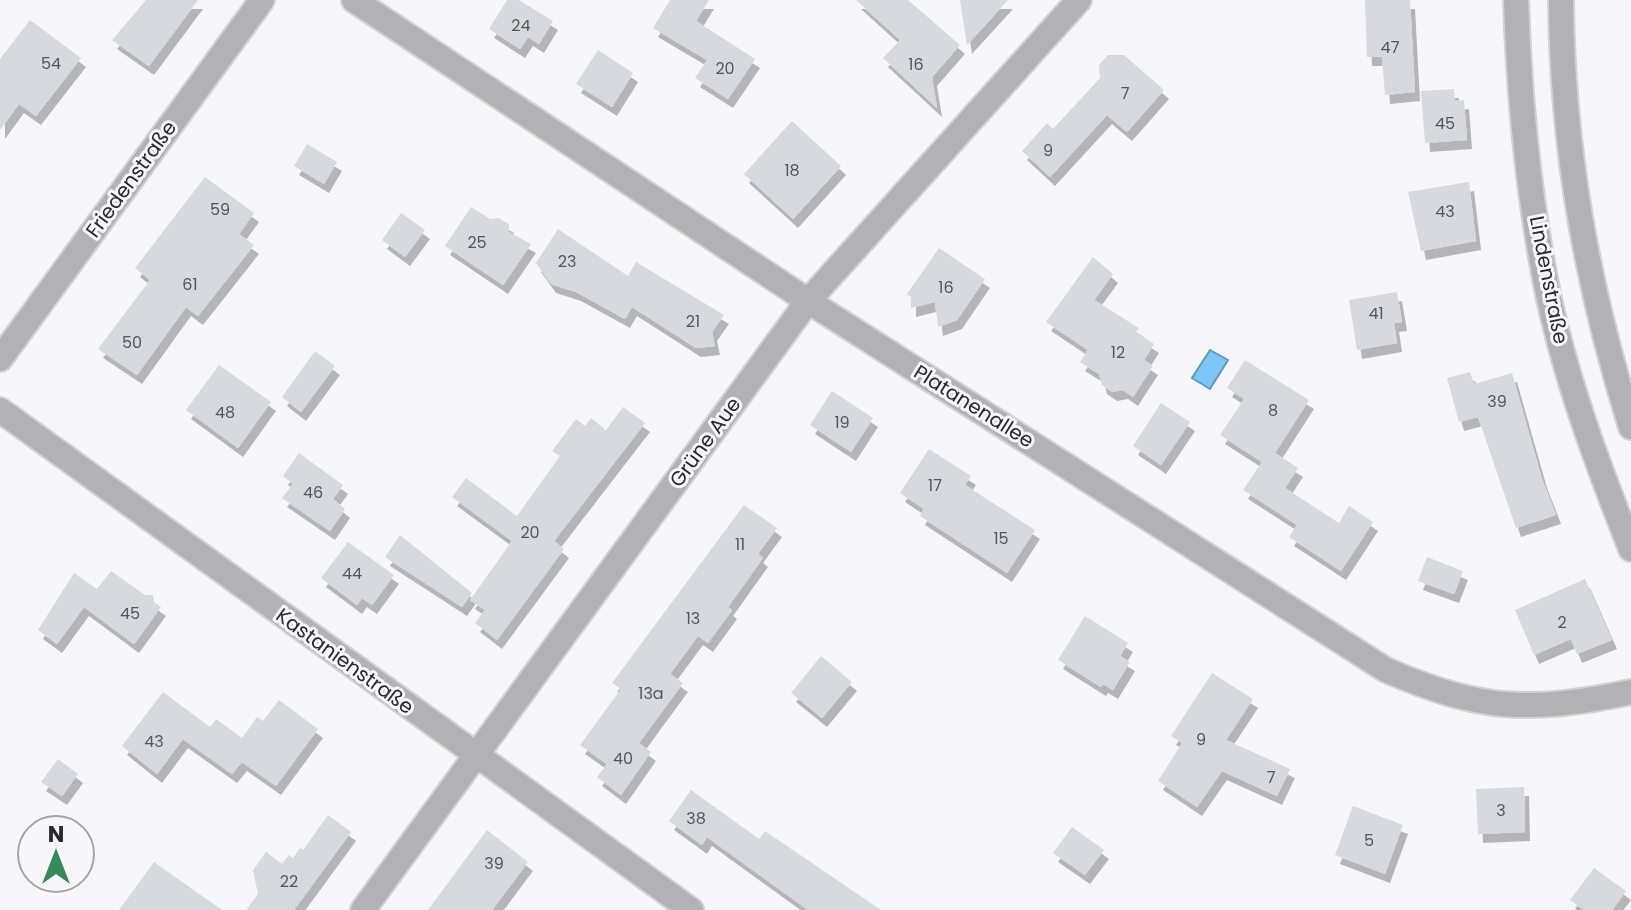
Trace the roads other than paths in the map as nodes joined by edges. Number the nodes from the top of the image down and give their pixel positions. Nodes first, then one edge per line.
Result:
1 (262, 0) edge
2 (354, 0) edge
3 (1079, 0) edge
4 (1516, 0) edge
5 (1561, 0) edge
6 (808, 301) junction
7 (0, 359) edge
8 (0, 410) edge
9 (1631, 427) edge
10 (1631, 549) edge
11 (1631, 692) edge
12 (476, 756) junction
13 (363, 910) edge
14 (691, 910) edge

1 - 7 street, Friedenstraße
2 - 6 street, Platanenallee
3 - 6 street, Grüne Aue
4 - 10 street, Lindenstraße
5 - 9 street, Lindenstraße
6 - 11 street, Platanenallee
6 - 12 street, Grüne Aue
8 - 12 street, Kastanienstraße
12 - 13 street, Grüne Aue
12 - 14 street, Kastanienstraße

